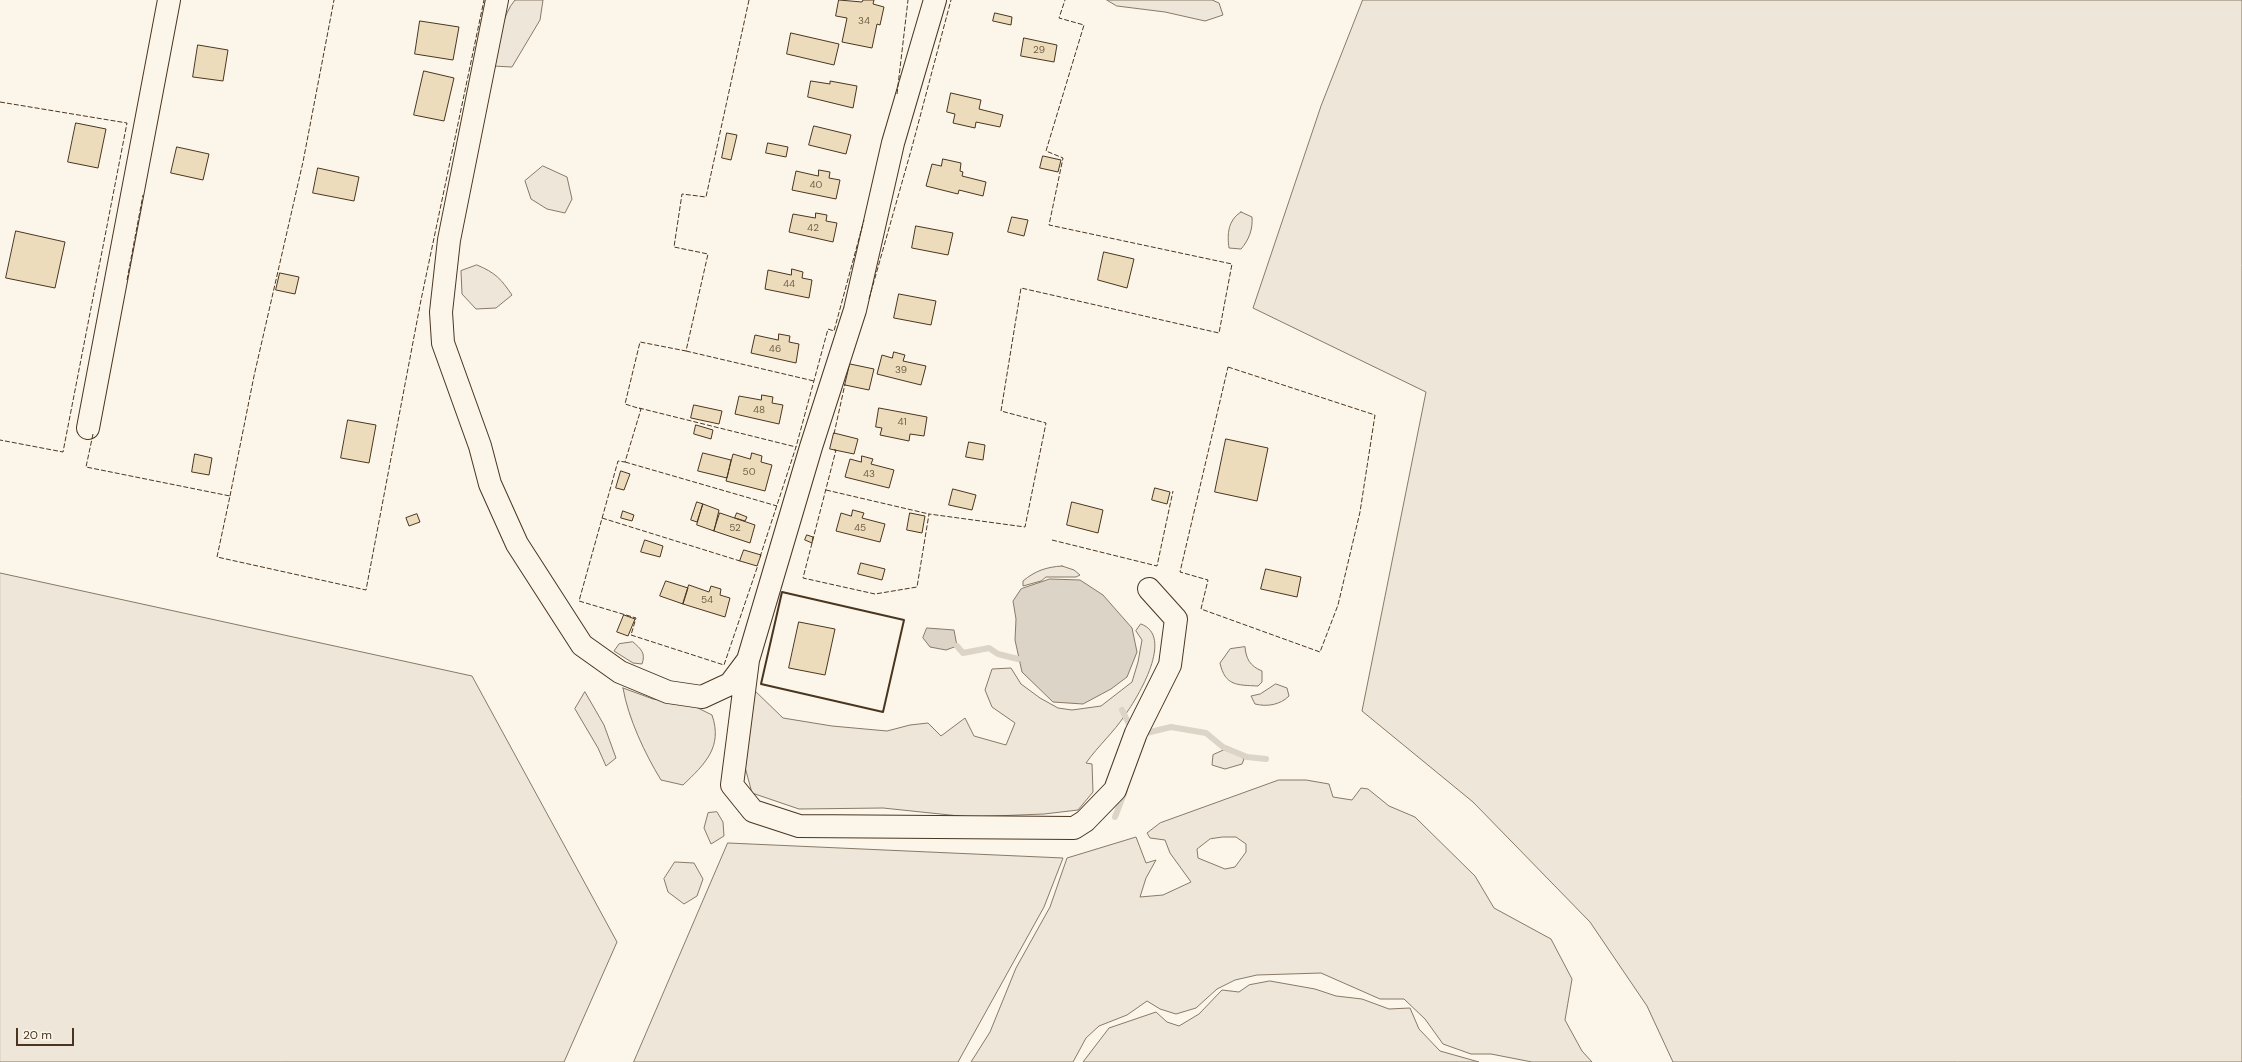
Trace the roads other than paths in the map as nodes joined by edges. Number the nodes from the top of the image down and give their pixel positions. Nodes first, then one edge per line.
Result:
1 (169, 0) edge
2 (497, 0) edge
3 (935, 0) edge
4 (88, 428) dead end
5 (1149, 589) dead end
6 (748, 660) junction

1 - 4 street
2 - 6 street
3 - 6 street
5 - 6 street

